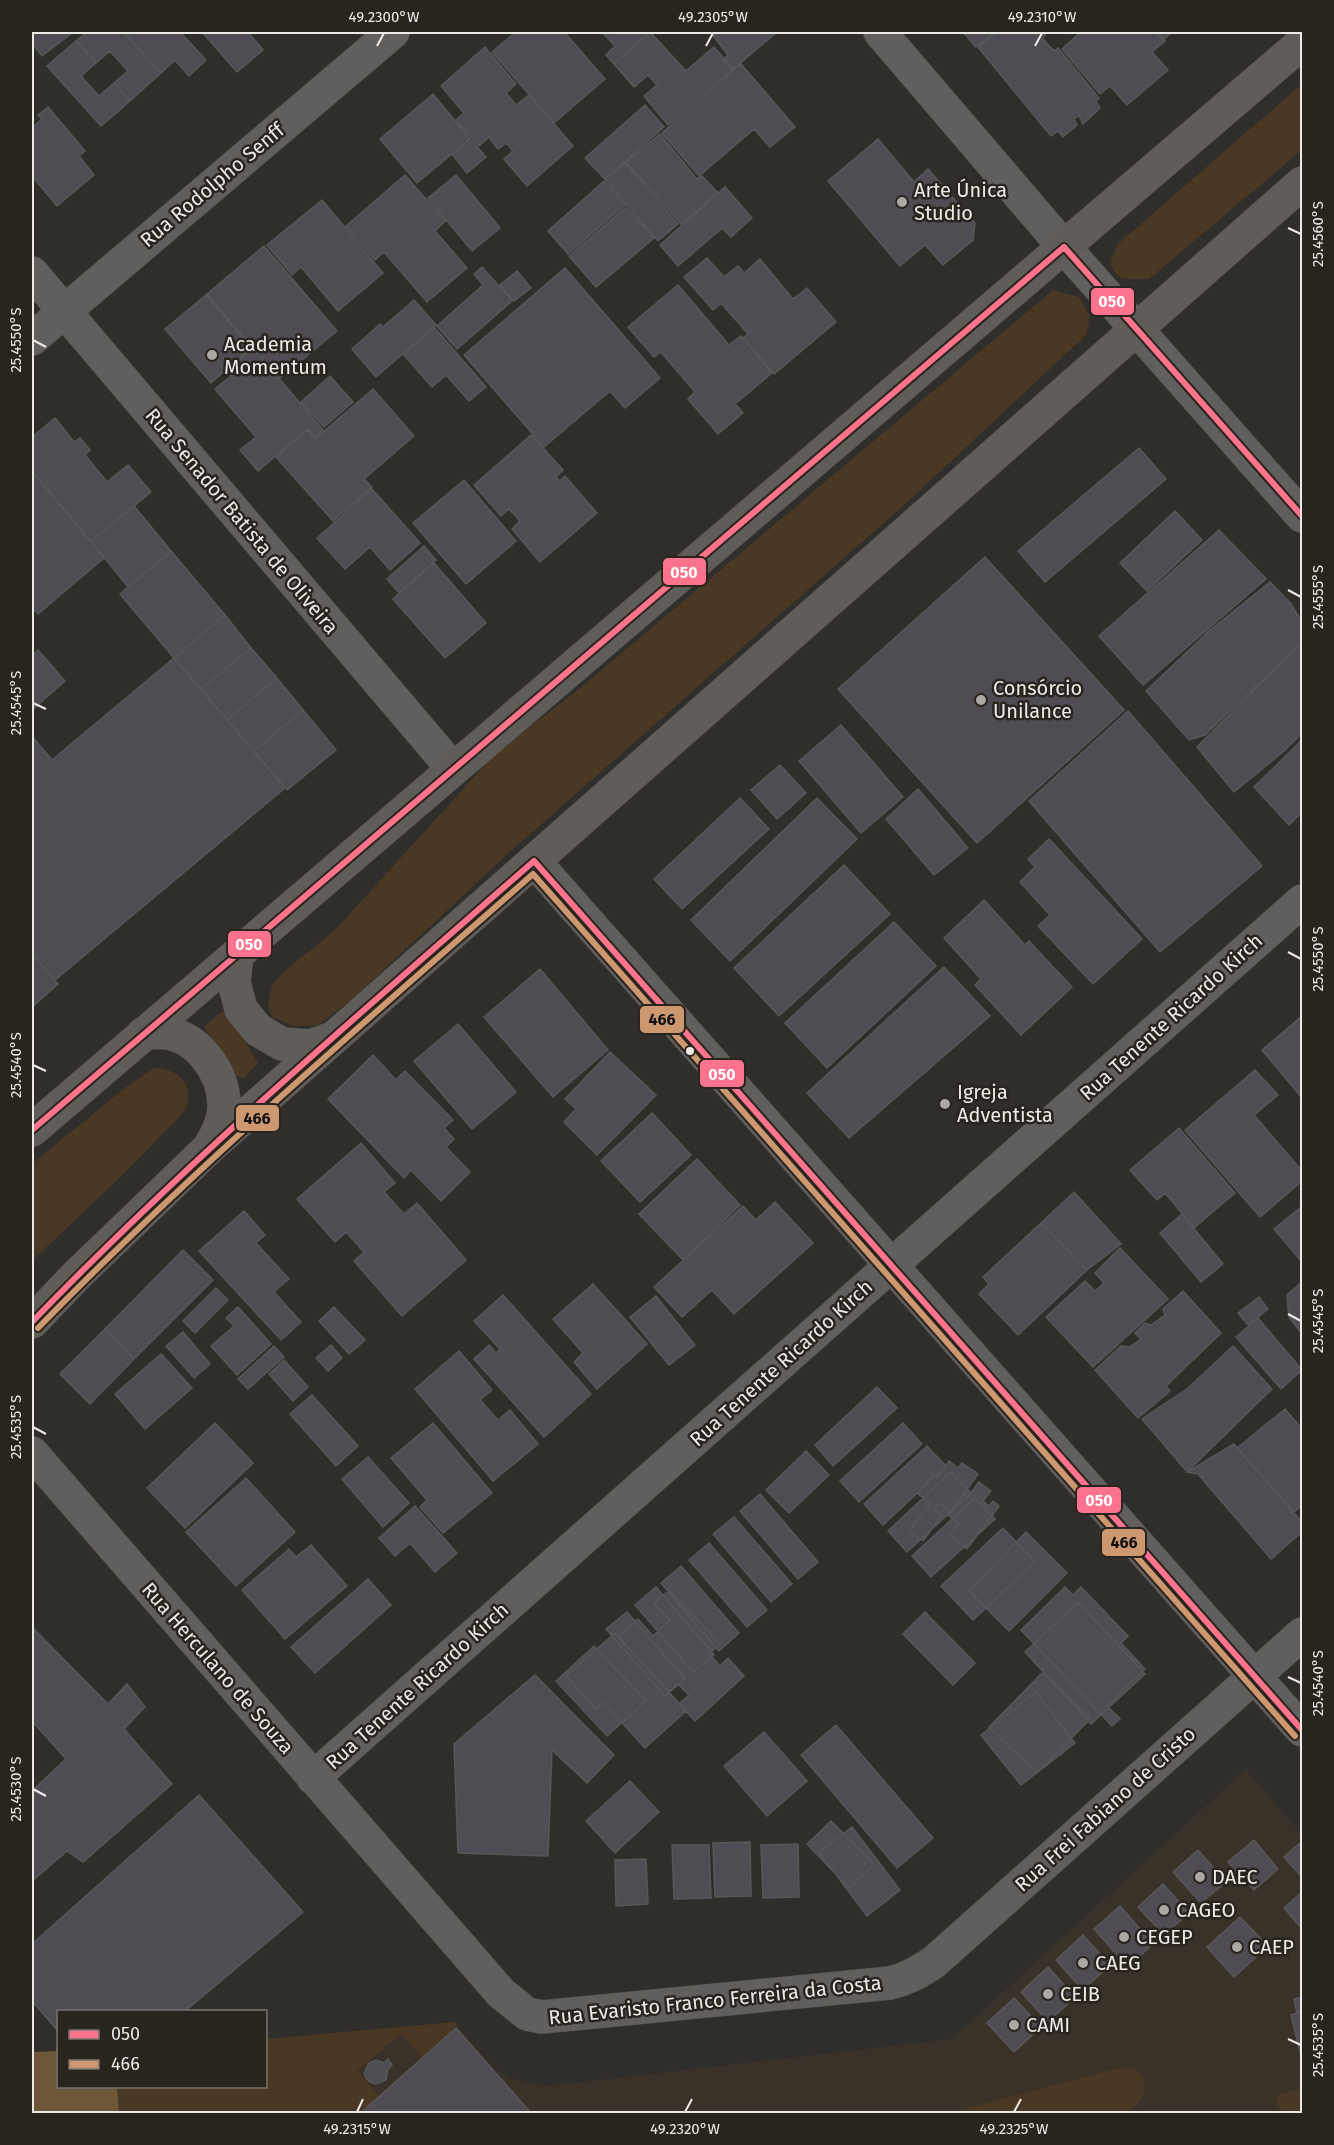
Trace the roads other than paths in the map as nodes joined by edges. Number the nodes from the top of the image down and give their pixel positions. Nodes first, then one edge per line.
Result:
1 (880, 32) edge
2 (383, 35) edge
3 (1302, 43) edge
4 (1302, 183) edge
5 (1064, 246) junction
6 (32, 273) edge
7 (64, 311) junction
8 (1137, 330) junction
9 (32, 339) edge
10 (1302, 516) edge
11 (453, 769) junction
12 (534, 861) junction
13 (1302, 901) edge
14 (237, 954) junction
15 (143, 1034) junction
16 (335, 1037) junction
17 (32, 1130) edge
18 (209, 1148) junction
19 (891, 1265) junction
20 (32, 1322) edge
21 (32, 1454) edge
22 (1302, 1634) edge
23 (1255, 1676) junction
24 (1302, 1730) edge
25 (314, 1778) junction
26 (904, 1980) joint
27 (527, 2014) joint

1 - 5 street
2 - 7 street, Rua Rodolpho Senff
3 - 5 main road
4 - 8 main road
5 - 8 street
5 - 11 main road
6 - 7 street, Rua Senador Batista de Oliveira
7 - 9 street, Rua Rodolpho Senff
7 - 11 street, Rua Senador Batista de Oliveira
8 - 10 street
8 - 12 main road
11 - 14 main road
12 - 16 main road
12 - 19 street
13 - 19 street, Rua Tenente Ricardo Kirch
14 - 15 main road
14 - 16 main road
15 - 17 main road
15 - 18 main road
16 - 18 main road
18 - 20 main road
19 - 23 street
19 - 25 street, Rua Tenente Ricardo Kirch
21 - 25 street, Rua Herculano de Souza
22 - 23 street, Rua Frei Fabiano de Cristo
23 - 24 street
23 - 26 street, Rua Frei Fabiano de Cristo
25 - 27 street, Rua Herculano de Souza
26 - 27 street, Rua Evaristo Franco Ferreira da Costa

